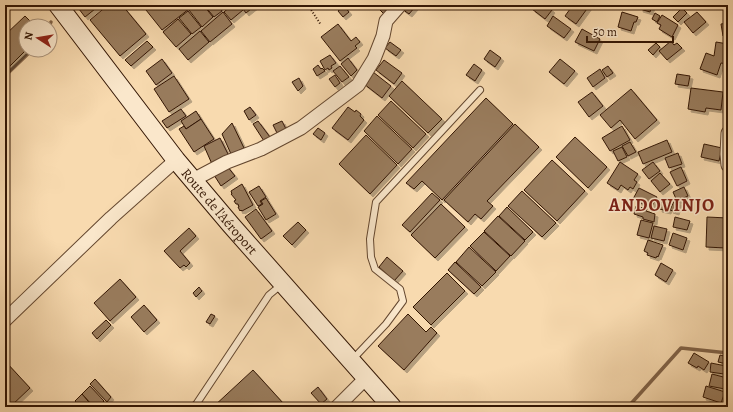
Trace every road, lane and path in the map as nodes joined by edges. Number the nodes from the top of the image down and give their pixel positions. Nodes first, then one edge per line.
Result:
1 (58, 5) edge
2 (308, 5) edge
3 (400, 5) edge
4 (321, 25) dead end
5 (480, 90) dead end
6 (728, 133) edge
7 (176, 160) junction
8 (728, 165) edge
9 (193, 180) junction
10 (283, 284) junction
11 (5, 320) edge
12 (351, 362) junction
13 (366, 378) junction
14 (193, 407) edge
15 (337, 407) edge
16 (392, 407) edge

1 - 7 main road, Route de l'Aéroport
2 - 4 path
3 - 9 street
5 - 12 lane
6 - 8 street
7 - 9 main road, Route de l'Aéroport
7 - 11 street
9 - 10 main road, Route de l'Aéroport
10 - 12 main road, Route de l'Aéroport
10 - 14 lane
12 - 13 main road, Route de l'Aéroport
13 - 15 street
13 - 16 main road, Route de l'Aéroport

